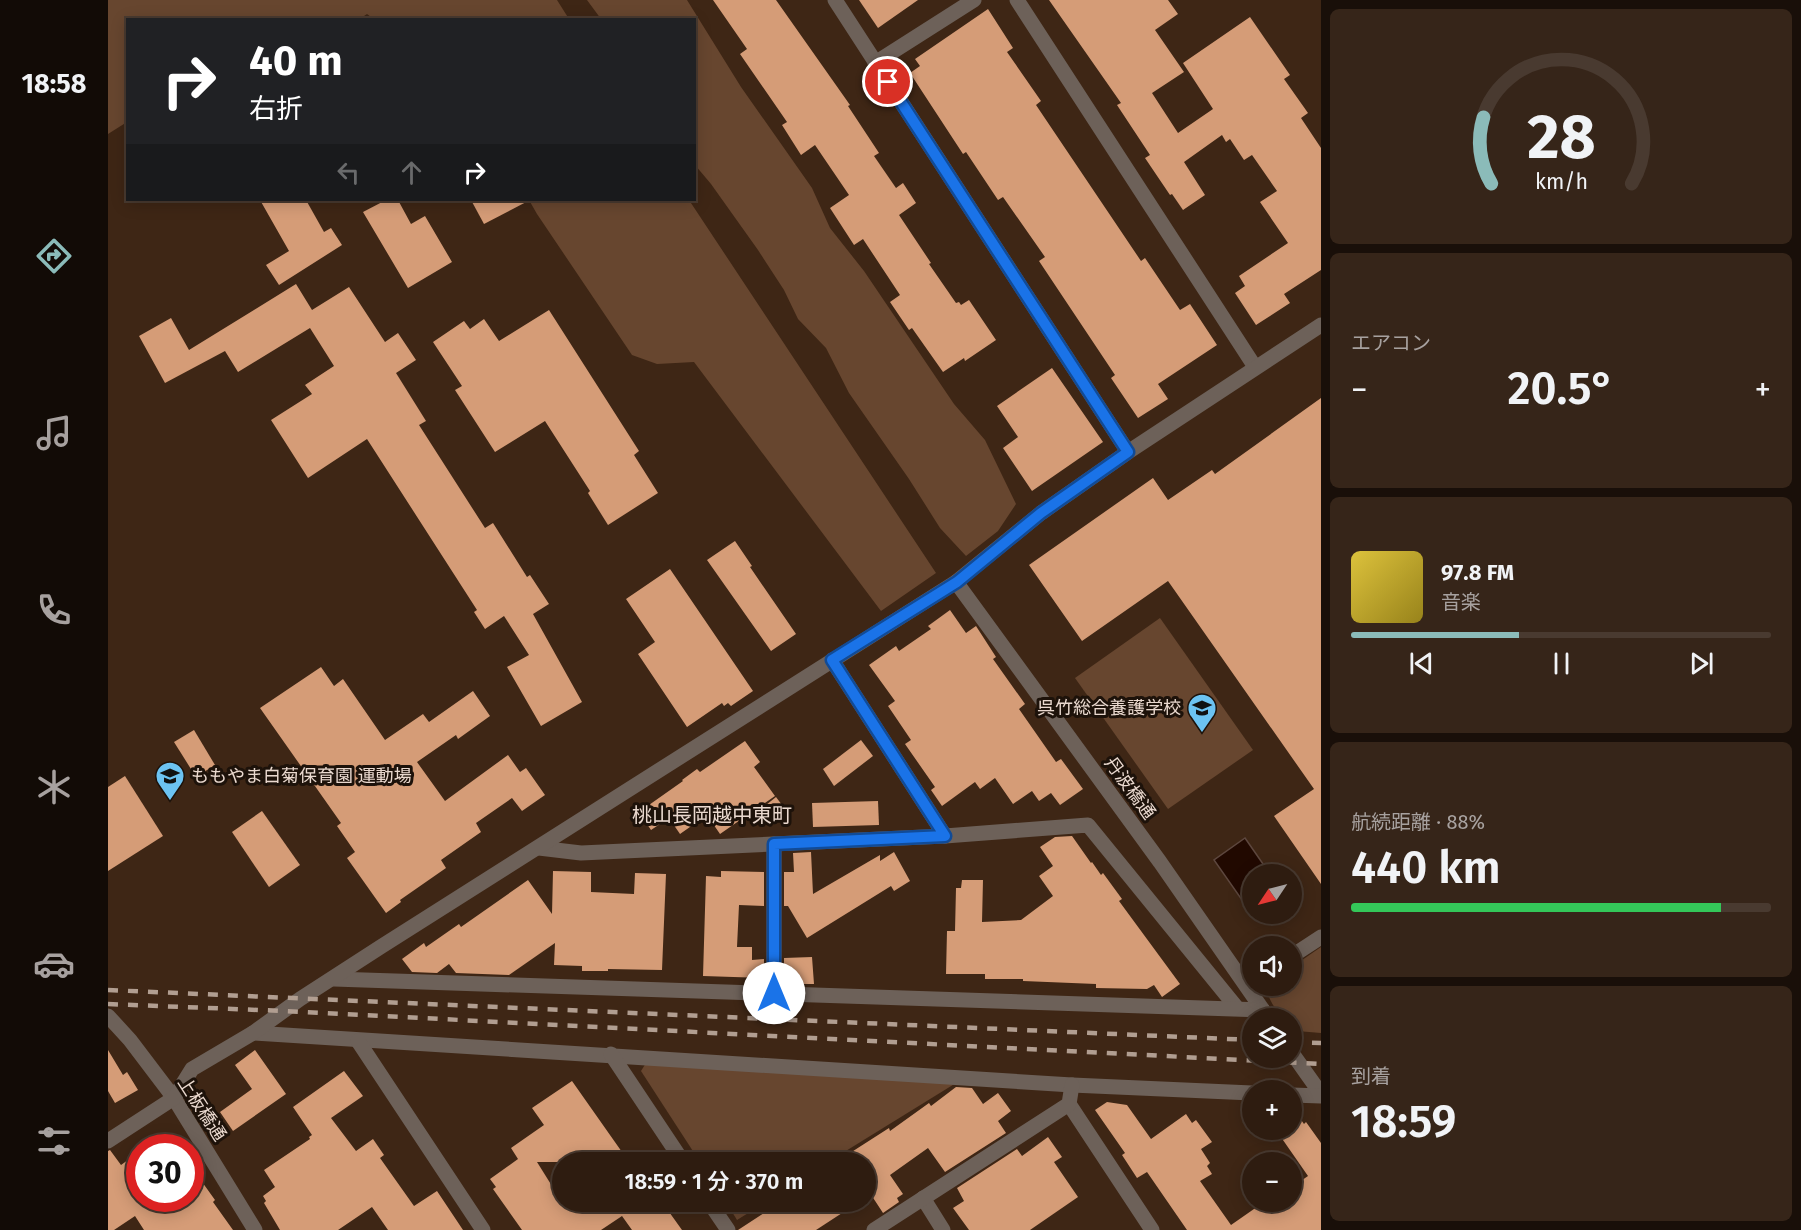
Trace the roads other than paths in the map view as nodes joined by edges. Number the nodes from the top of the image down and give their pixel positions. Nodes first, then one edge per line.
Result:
1 (835, 0) edge
2 (974, 0) edge
3 (1017, 0) edge
4 (875, 63) junction
5 (1321, 325) edge
6 (1255, 367) junction
7 (1128, 452) junction
8 (957, 582) junction
9 (832, 660) junction
10 (945, 836) junction
11 (774, 844) junction
12 (539, 848) junction
13 (1321, 937) edge
14 (1302, 949) edge
15 (1242, 973) edge
16 (334, 979) junction
17 (774, 993) junction
18 (1237, 1008) junction
19 (1242, 1009) edge
20 (108, 1016) edge
21 (253, 1033) junction
22 (358, 1041) junction
23 (611, 1054) junction
24 (1302, 1067) edge
25 (1072, 1085) junction
26 (1242, 1093) edge
27 (1302, 1095) edge
28 (1321, 1095) edge
29 (174, 1098) junction
30 (1069, 1104) junction
31 (108, 1141) edge
32 (676, 1152) edge
33 (923, 1198) junction
34 (716, 1212) edge
35 (255, 1230) edge
36 (483, 1230) edge
37 (728, 1230) edge
38 (874, 1230) edge
39 (943, 1230) edge
40 (1152, 1230) edge

1 - 4 street
2 - 4 street
3 - 6 street
4 - 7 street
5 - 6 street
6 - 7 street
7 - 8 street
8 - 9 street
8 - 15 street, 丹波橋通
9 - 10 street
9 - 12 street
10 - 11 street
10 - 18 street
11 - 12 street
11 - 17 street
12 - 16 street
13 - 14 street
16 - 17 street
16 - 21 street
17 - 18 street
18 - 19 street
20 - 29 street, 上板橋通
21 - 22 street
21 - 29 street
22 - 23 street
22 - 36 street
23 - 25 street
23 - 32 street
24 - 28 street
25 - 26 street
25 - 30 street
27 - 28 street
29 - 31 street
29 - 35 street, 上板橋通
30 - 33 street
30 - 40 street
33 - 38 street
33 - 39 street
34 - 37 street

